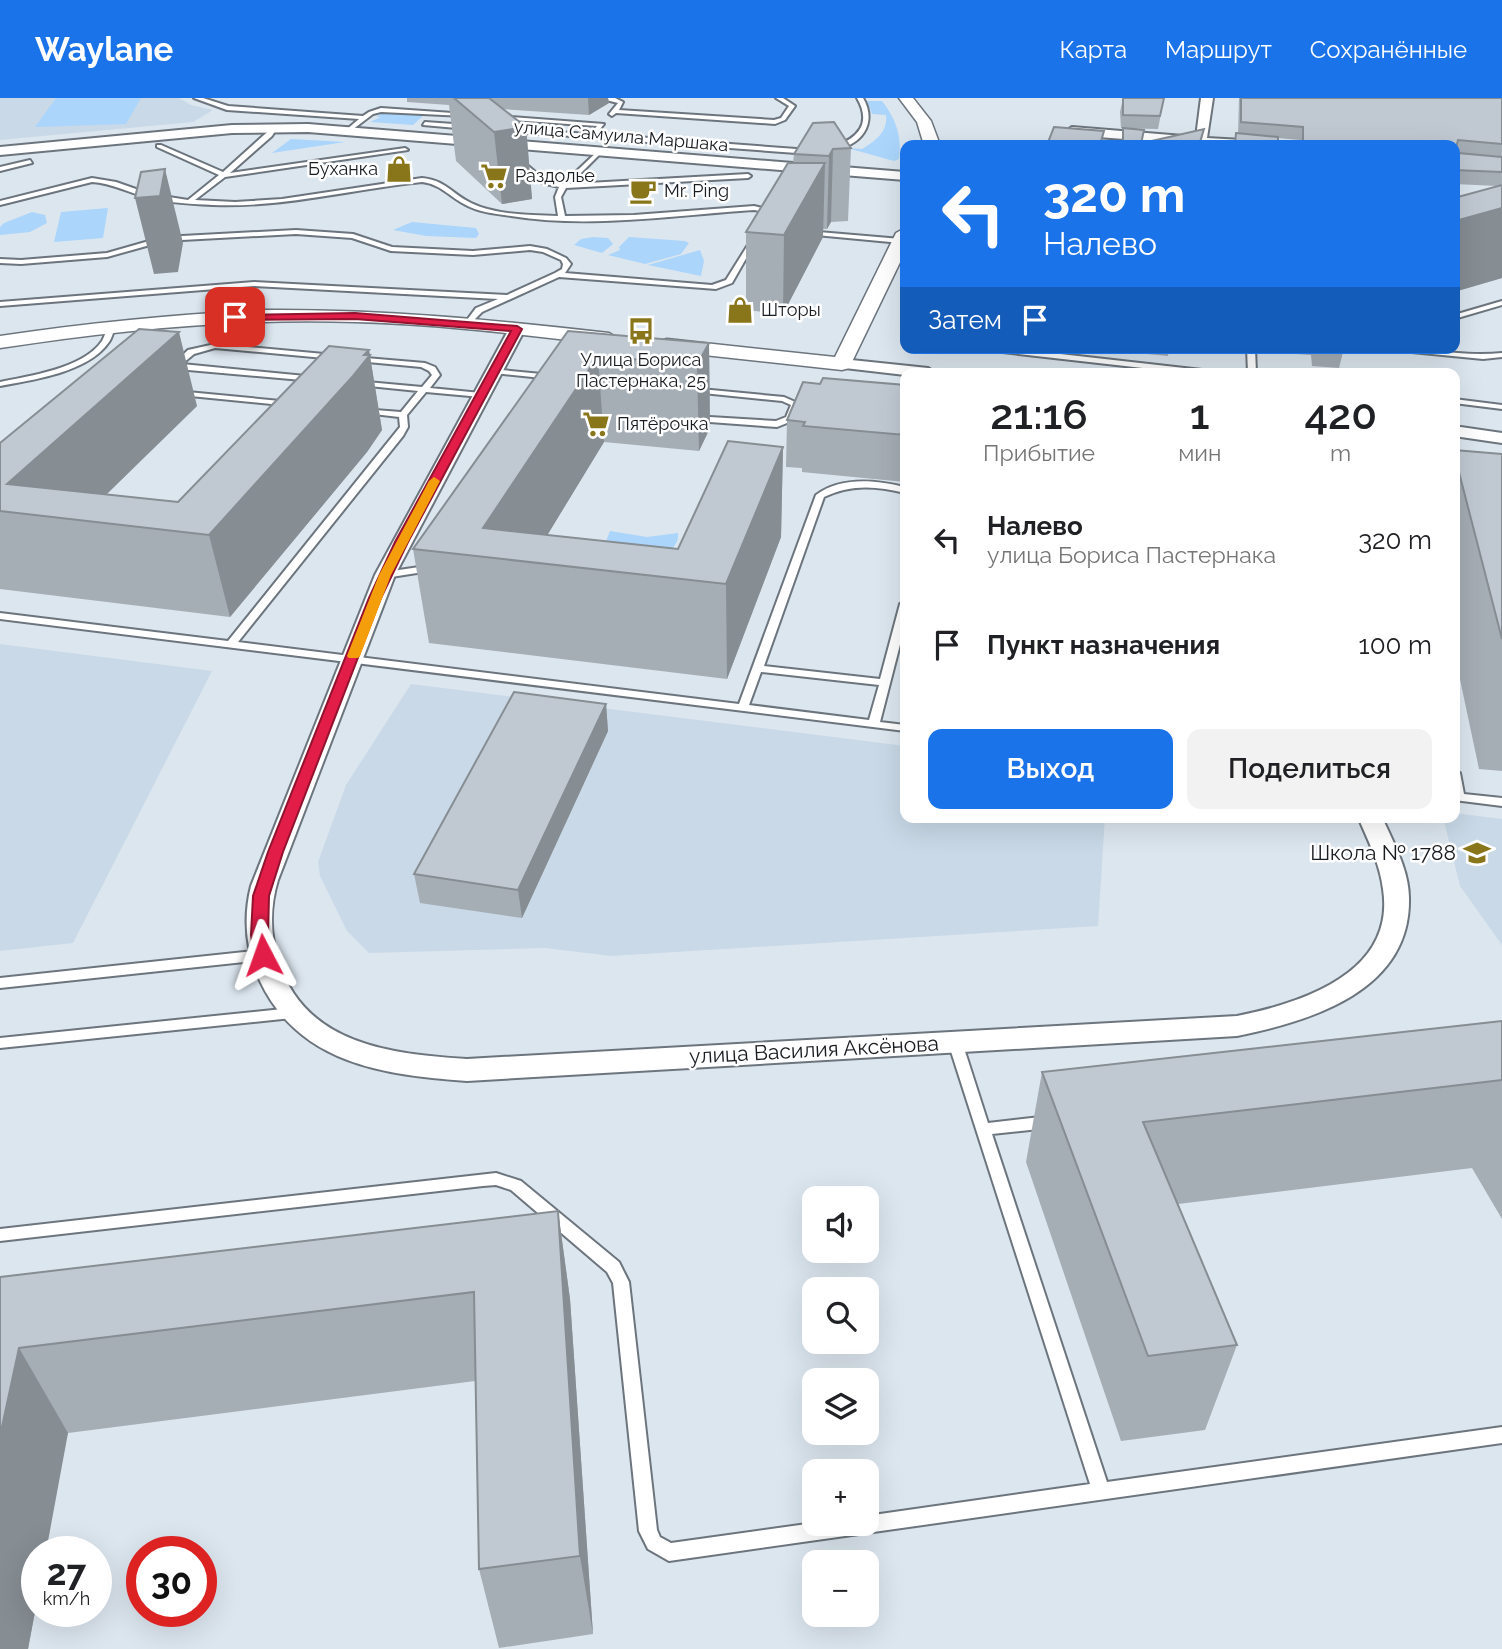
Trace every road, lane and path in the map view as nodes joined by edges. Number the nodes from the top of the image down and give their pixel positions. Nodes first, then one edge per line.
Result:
1 (197, 98) edge
2 (601, 98) edge
3 (613, 98) edge
4 (779, 98) edge
5 (860, 98) edge
6 (906, 98) edge
7 (1207, 98) edge
8 (615, 111) junction
9 (477, 115) edge
10 (491, 116) edge
11 (365, 118) junction
12 (425, 124) dead end
13 (602, 124) junction
14 (274, 128) junction
15 (481, 128) dead end
16 (508, 130) edge
17 (1066, 130) edge
18 (348, 131) junction
19 (591, 136) junction
20 (930, 140) edge
21 (1189, 140) edge
22 (1201, 140) edge
23 (159, 146) dead end
24 (831, 149) edge
25 (405, 150) dead end
26 (579, 150) junction
27 (822, 150) edge
28 (0, 151) edge
29 (600, 151) junction
30 (514, 157) edge
31 (30, 162) dead end
32 (0, 169) edge
33 (224, 175) junction
34 (748, 176) dead end
35 (900, 176) edge
36 (563, 186) junction
37 (0, 202) edge
38 (189, 202) junction
39 (562, 218) junction
40 (782, 222) edge
41 (793, 232) edge
42 (763, 235) edge
43 (900, 237) edge
44 (900, 243) edge
45 (0, 261) edge
46 (558, 275) junction
47 (509, 297) junction
48 (1502, 303) edge
49 (0, 304) edge
50 (1460, 315) edge
51 (468, 324) junction
52 (111, 327) junction
53 (517, 329) junction
54 (1, 341) edge
55 (1038, 354) edge
56 (1452, 354) edge
57 (1502, 355) edge
58 (842, 363) junction
59 (175, 366) junction
60 (1166, 368) edge
61 (900, 370) edge
62 (494, 371) junction
63 (166, 374) edge
64 (560, 377) edge
65 (327, 380) edge
66 (355, 383) edge
67 (0, 384) edge
68 (684, 389) edge
69 (424, 390) junction
70 (174, 393) edge
71 (481, 395) junction
72 (1460, 402) edge
73 (796, 404) junction
74 (302, 405) edge
75 (808, 405) edge
76 (1502, 407) edge
77 (352, 410) edge
78 (403, 415) junction
79 (683, 416) edge
80 (1460, 433) edge
81 (1502, 438) edge
82 (900, 489) edge
83 (440, 567) edge
84 (385, 575) junction
85 (0, 616) edge
86 (900, 624) edge
87 (230, 645) junction
88 (352, 660) junction
89 (758, 668) junction
90 (885, 683) junction
91 (743, 708) junction
92 (874, 724) junction
93 (900, 727) edge
94 (1460, 796) edge
95 (1502, 802) edge
96 (1372, 823) edge
97 (263, 955) junction
98 (0, 983) edge
99 (301, 1022) junction
100 (955, 1042) junction
101 (0, 1044) edge
102 (1063, 1120) edge
103 (983, 1129) junction
104 (0, 1235) edge
105 (582, 1241) junction
106 (554, 1244) edge
107 (1502, 1435) edge
108 (1101, 1492) junction

1 - 11 lane
2 - 3 lane
3 - 8 lane
4 - 8 lane
5 - 24 lane
6 - 20 street
7 - 22 street
8 - 13 lane
9 - 11 lane
10 - 13 lane
11 - 18 lane
12 - 15 lane
13 - 19 lane
14 - 18 street, улица Самуила Маршака
14 - 28 street, улица Самуила Маршака
14 - 33 lane
16 - 19 lane
17 - 21 street
18 - 26 street, улица Самуила Маршака
19 - 26 lane
19 - 27 lane
23 - 33 lane
25 - 33 lane
26 - 29 street, улица Самуила Маршака
29 - 35 street, улица Самуила Маршака
29 - 36 lane
30 - 36 lane
31 - 32 lane
33 - 38 lane
34 - 36 lane
36 - 39 lane
37 - 38 lane
38 - 39 lane
39 - 40 lane
41 - 43 lane
42 - 46 lane
44 - 58 street
45 - 46 lane
46 - 47 lane
47 - 49 lane
47 - 51 lane
48 - 50 lane
51 - 52 street
51 - 53 street
52 - 54 street
52 - 67 lane
53 - 58 street
53 - 62 street
55 - 60 lane
56 - 57 lane
58 - 61 street
59 - 63 lane
59 - 65 lane
59 - 69 lane
62 - 64 lane
62 - 71 street
66 - 69 lane
68 - 73 lane
69 - 71 lane
69 - 78 lane
70 - 74 lane
71 - 84 street
72 - 76 lane
73 - 75 lane
73 - 79 lane
77 - 78 lane
78 - 87 lane
80 - 81 street
82 - 89 lane
83 - 84 lane
84 - 88 street
85 - 87 lane
86 - 90 lane
87 - 88 lane
88 - 91 lane
88 - 97 street
89 - 90 lane
89 - 91 lane
90 - 92 lane
91 - 92 lane
92 - 93 lane
94 - 95 lane
96 - 100 street, улица Василия Аксёнова
97 - 98 lane
97 - 99 street
99 - 100 street, улица Василия Аксёнова
99 - 101 lane
100 - 103 lane
102 - 103 lane
103 - 108 lane
104 - 105 lane
105 - 106 lane
105 - 108 lane
107 - 108 lane

